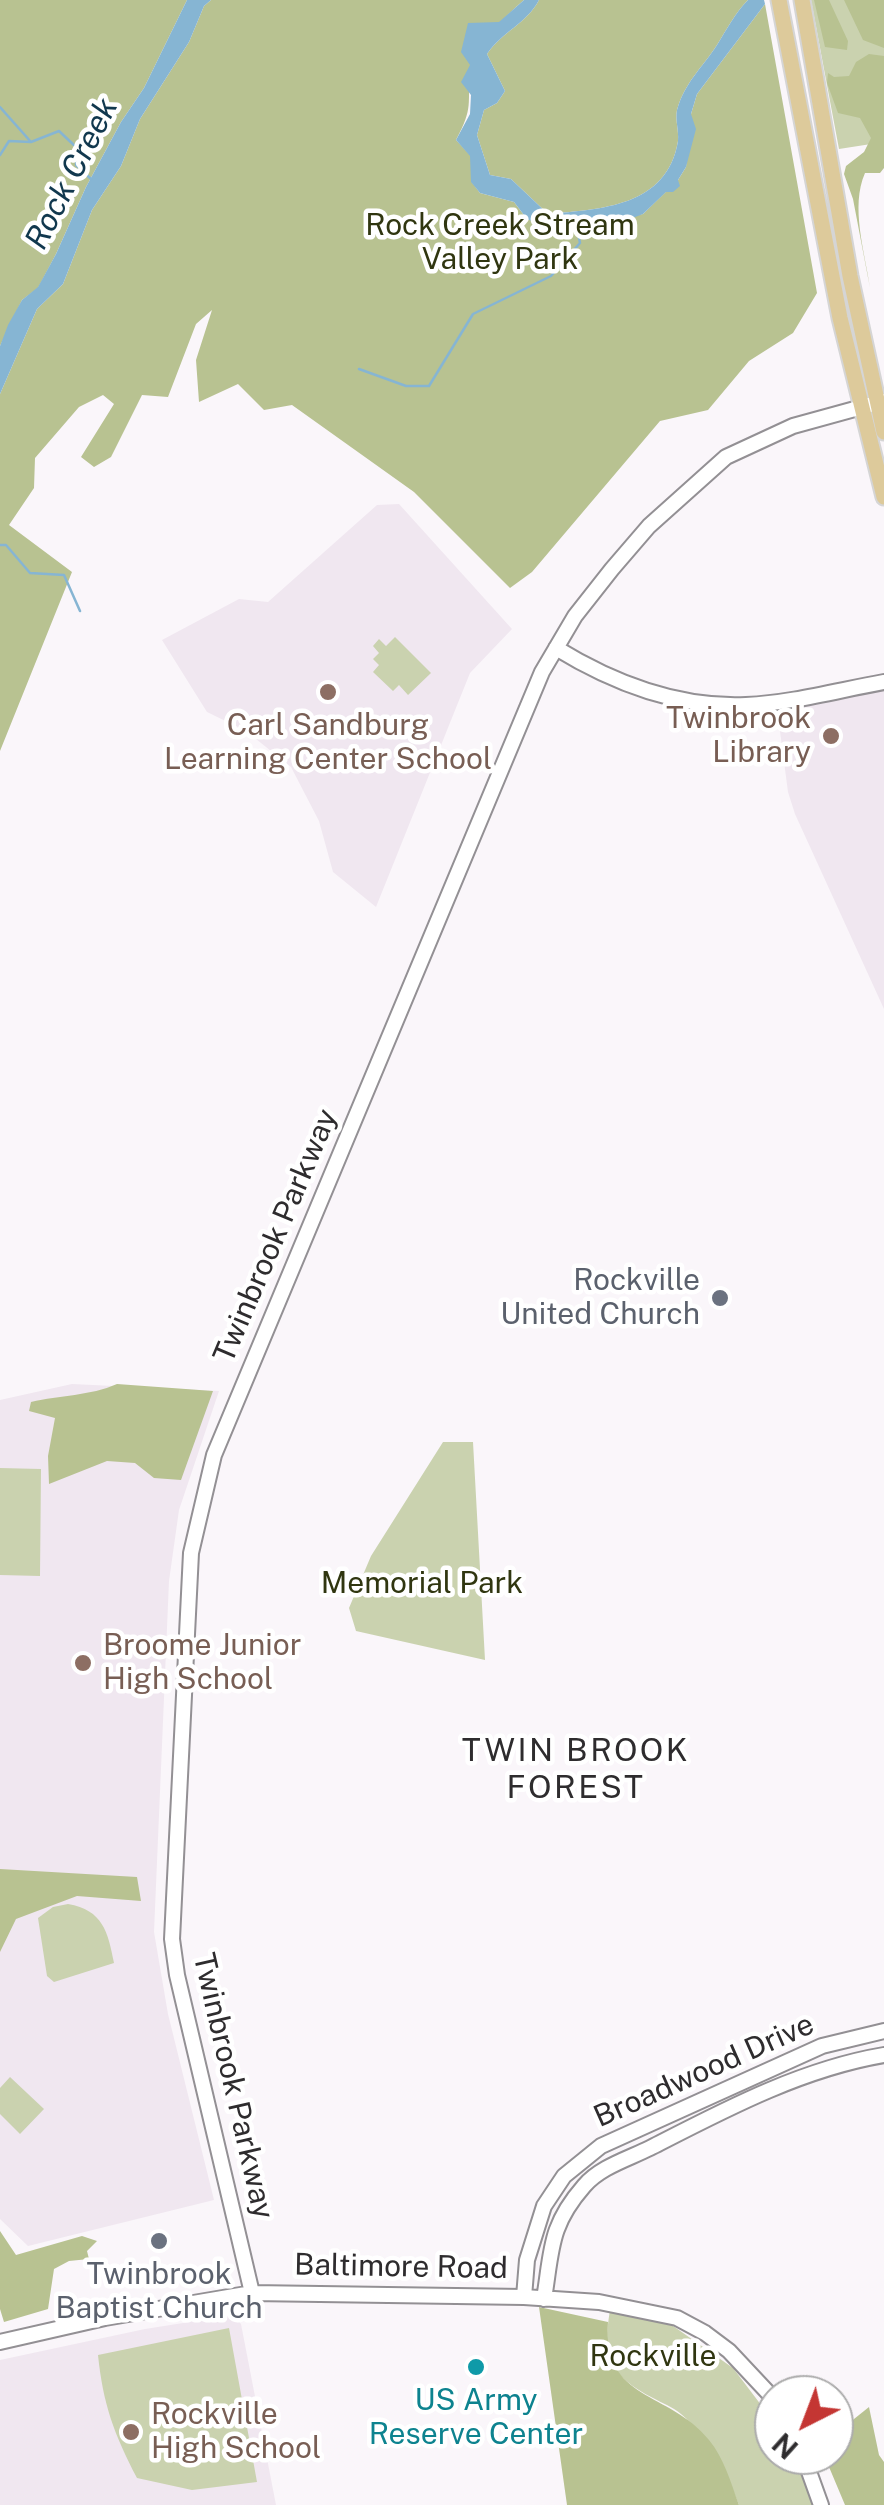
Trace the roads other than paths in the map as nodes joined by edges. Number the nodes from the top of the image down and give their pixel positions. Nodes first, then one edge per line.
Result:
1 (802, 0) edge
2 (779, 2) edge
3 (874, 403) edge
4 (884, 432) edge
5 (884, 497) edge
6 (556, 648) junction
7 (884, 682) edge
8 (884, 2032) edge
9 (884, 2055) edge
10 (252, 2292) junction
11 (524, 2297) junction
12 (544, 2299) junction
13 (0, 2342) edge
14 (754, 2378) edge
15 (810, 2475) edge
16 (821, 2505) edge

1 - 3 main road
2 - 3 main road
3 - 4 main road
3 - 5 main road
3 - 6 street, Twinbrook Parkway
6 - 7 street
6 - 10 street, Twinbrook Parkway
8 - 11 street, Broadwood Drive
9 - 12 street, Broadwood Drive
10 - 11 street, Baltimore Road
10 - 13 street, Baltimore Road
11 - 12 street, Baltimore Road
12 - 14 street, Baltimore Road
15 - 16 street

